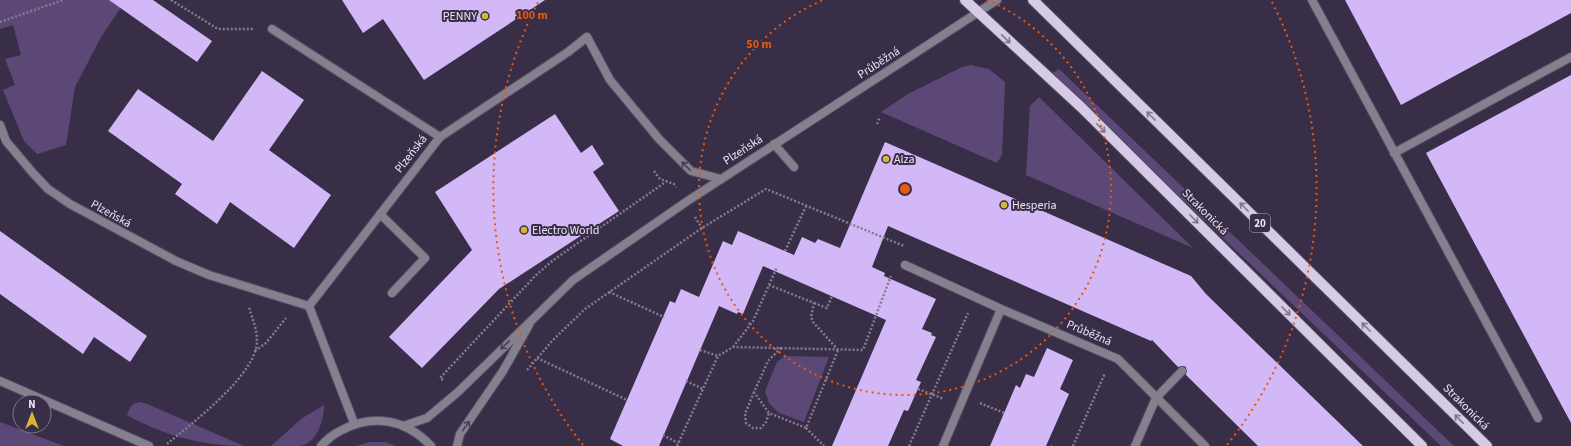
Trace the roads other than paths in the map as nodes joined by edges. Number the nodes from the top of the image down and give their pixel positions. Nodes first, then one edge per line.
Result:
1 (965, 0) edge
2 (997, 0) edge
3 (1033, 0) edge
4 (1312, 0) edge
5 (978, 12) junction
6 (272, 29) road end
7 (1571, 57) edge
8 (0, 125) edge
9 (793, 132) joint
10 (440, 137) junction
11 (774, 144) junction
12 (1394, 153) junction
13 (794, 168) dead end
14 (721, 179) junction
15 (380, 214) junction
16 (905, 265) road end
17 (392, 293) dead end
18 (309, 306) junction
19 (1001, 309) junction
20 (534, 317) junction
21 (1182, 371) dead end
22 (0, 381) edge
23 (1156, 398) junction
24 (1538, 418) dead end
25 (354, 423) junction
26 (403, 426) junction
27 (149, 446) edge
28 (321, 446) edge
29 (431, 446) edge
30 (457, 446) edge
31 (943, 446) edge
32 (1135, 446) edge
33 (1205, 446) edge
34 (1422, 446) edge
35 (1487, 446) edge

1 - 5 main road, Strakonická
2 - 5 street
35 -> 3 main road, Strakonická / 20
4 - 12 street
5 - 9 street, Průběžná
5 -> 34 main road, Strakonická
6 - 10 street, Plzeňská
7 - 12 street
8 - 18 street, Plzeňská
9 - 11 street, Plzeňská
14 -> 10 street
10 - 15 street, Plzeňská
11 - 13 street
11 - 14 street, Plzeňská
12 - 24 street
14 - 20 street, Plzeňská
15 - 17 street
15 - 18 street, Plzeňská
16 - 19 street, Průběžná
18 - 25 street
19 - 23 street, Průběžná
19 - 31 street
20 -> 26 street, Plzeňská
30 -> 20 street, Plzeňská
21 - 23 street
22 - 27 street
23 - 32 street
23 - 33 street, Průběžná
25 - 26 street
25 - 28 street
26 - 29 street

